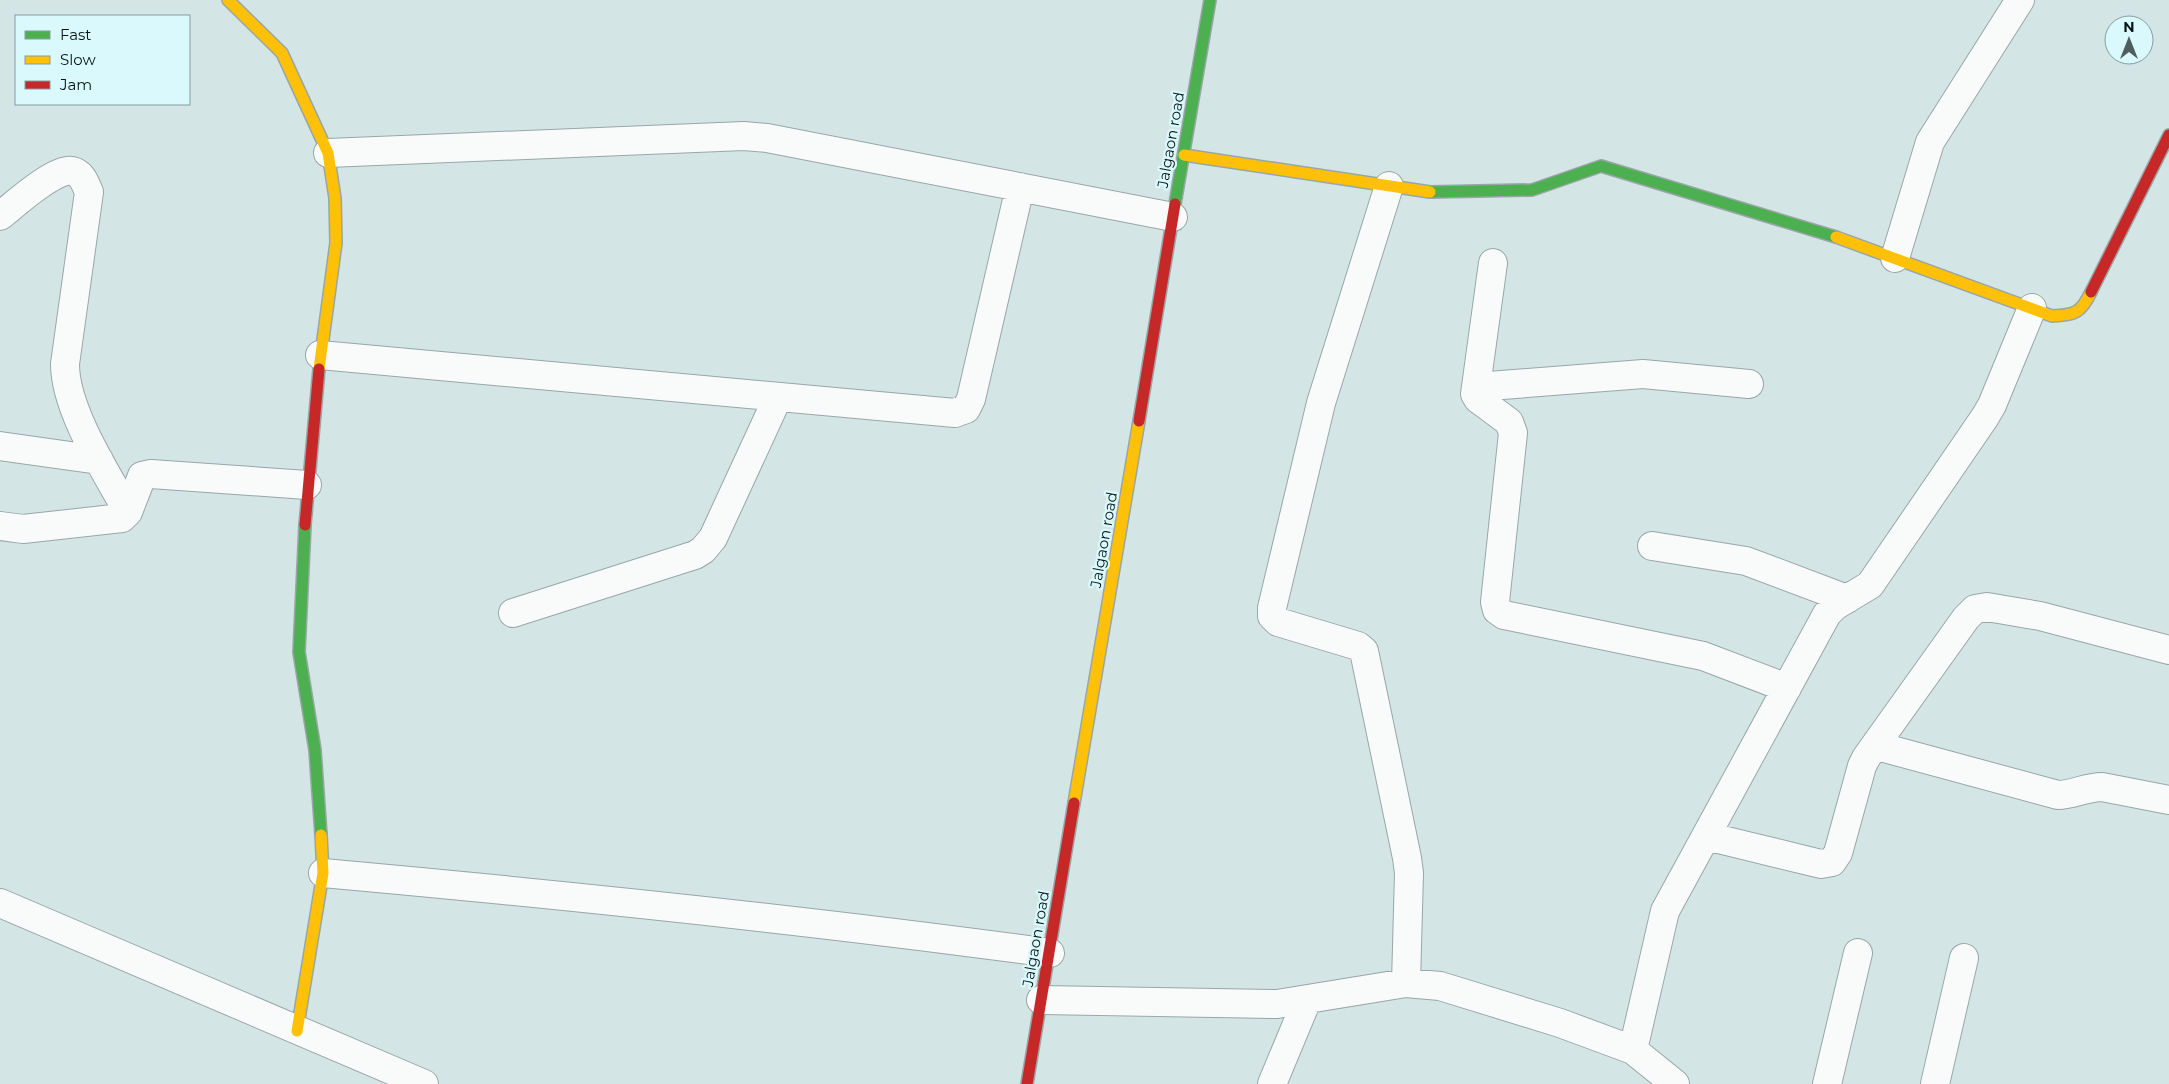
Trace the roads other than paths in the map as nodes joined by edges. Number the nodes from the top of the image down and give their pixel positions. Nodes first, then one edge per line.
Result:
1 (228, 0) edge
2 (1210, 0) edge
3 (2020, 0) edge
4 (2169, 135) edge
5 (328, 153) junction
6 (1184, 155) junction
7 (1389, 186) junction
8 (1020, 187) junction
9 (0, 216) edge
10 (1173, 217) junction
11 (1895, 258) junction
12 (1493, 262) dead end
13 (2032, 308) junction
14 (320, 355) junction
15 (1749, 384) dead end
16 (1476, 387) junction
17 (778, 397) junction
18 (0, 446) edge
19 (99, 460) junction
20 (307, 485) junction
21 (128, 512) junction
22 (0, 526) edge
23 (1652, 546) dead end
24 (1847, 599) junction
25 (513, 613) dead end
26 (2169, 650) edge
27 (1787, 688) junction
28 (1877, 746) junction
29 (2169, 800) edge
30 (1706, 836) junction
31 (323, 873) junction
32 (0, 903) edge
33 (1050, 953) junction
34 (1858, 953) dead end
35 (1964, 958) dead end
36 (1406, 983) junction
37 (1041, 1000) junction
38 (1307, 1000) junction
39 (297, 1031) junction
40 (1633, 1050) junction
41 (424, 1084) edge
42 (1027, 1084) edge
43 (1272, 1084) edge
44 (1675, 1084) edge
45 (1827, 1084) edge
46 (1935, 1084) edge

1 - 5 main road
2 - 6 main road, Jalgaon road
3 - 11 street
4 - 13 main road
5 - 8 street
5 - 14 main road
6 - 7 main road
6 - 10 main road, Jalgaon road
7 - 11 main road
7 - 36 street
8 - 10 street
8 - 17 street
9 - 19 street
10 - 33 main road, Jalgaon road
11 - 13 main road
12 - 16 street
13 - 24 street
14 - 17 street
14 - 20 main road
15 - 16 street
16 - 27 street
17 - 25 street
18 - 19 street
19 - 21 street
20 - 21 street
20 - 31 main road
21 - 22 street
23 - 24 street
24 - 27 street
26 - 28 street
27 - 30 street
28 - 29 street
28 - 30 street
30 - 40 street
31 - 33 street
31 - 39 main road
32 - 39 street
33 - 37 main road, Jalgaon road
34 - 45 street
35 - 46 street
36 - 38 street
36 - 40 street
37 - 38 street
37 - 42 main road, Jalgaon road
38 - 43 street
39 - 41 street
40 - 44 street

